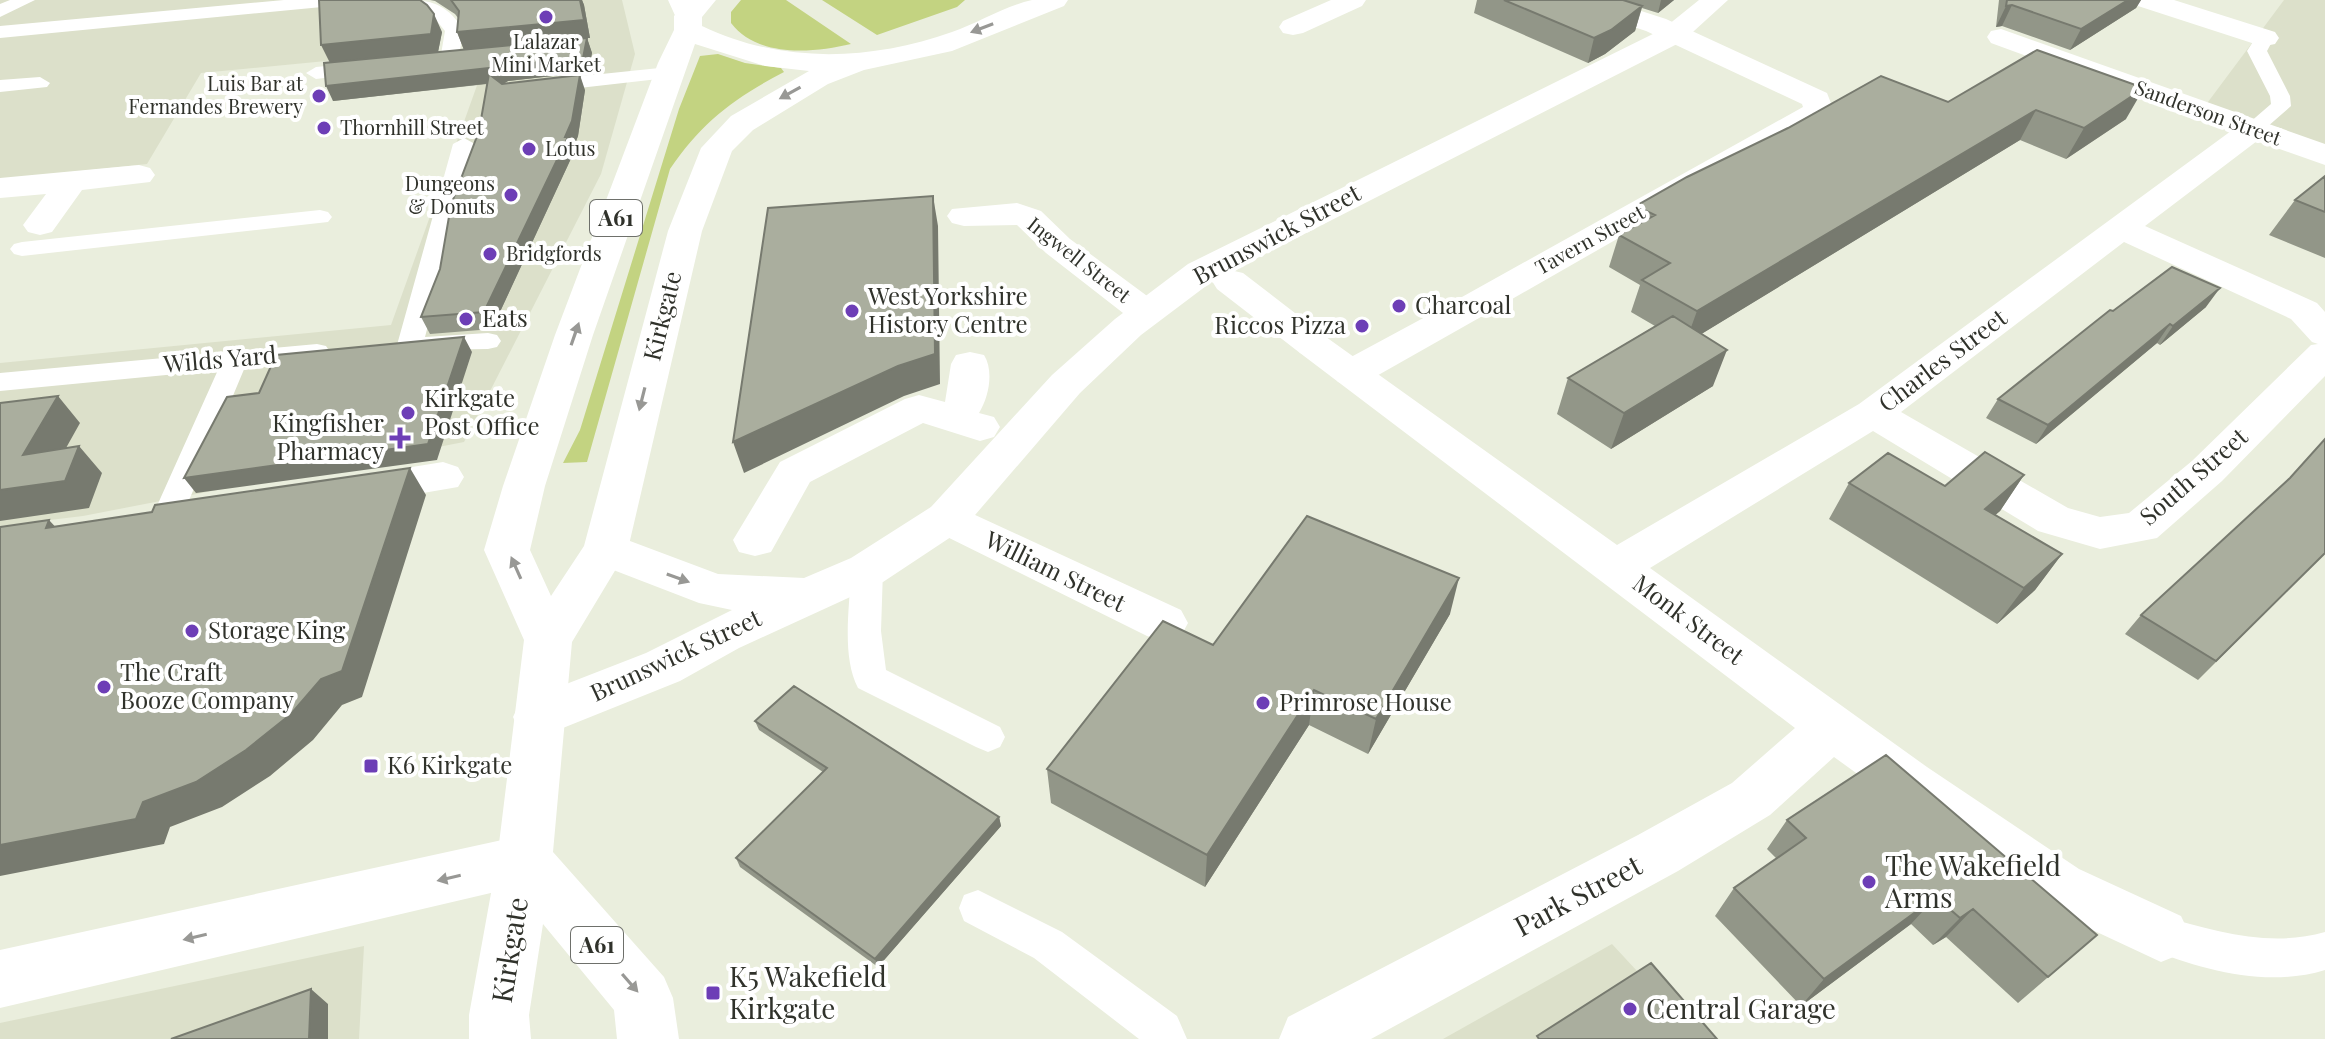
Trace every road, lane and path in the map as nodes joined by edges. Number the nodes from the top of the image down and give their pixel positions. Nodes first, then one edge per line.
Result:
1 (26, 0) edge
2 (343, 0) edge
3 (417, 0) edge
4 (1055, 0) edge
5 (1353, 0) edge
6 (1580, 0) edge
7 (1715, 0) edge
8 (2147, 0) edge
9 (0, 11) edge
10 (690, 11) edge
11 (1293, 27) dead end
12 (0, 32) edge
13 (1673, 35) junction
14 (2001, 37) dead end
15 (2265, 38) joint
16 (450, 60) edge
17 (861, 61) junction
18 (390, 66) edge
19 (316, 73) dead end
20 (669, 73) junction
21 (40, 83) dead end
22 (0, 86) edge
23 (522, 89) edge
24 (2252, 130) junction
25 (464, 144) dead end
26 (2325, 155) edge
27 (139, 175) dead end
28 (72, 181) junction
29 (0, 188) edge
30 (964, 216) dead end
31 (320, 217) dead end
32 (40, 225) joint
33 (2121, 228) junction
34 (1230, 281) dead end
35 (1145, 312) junction
36 (2325, 334) edge
37 (488, 341) dead end
38 (410, 345) junction
39 (378, 347) edge
40 (347, 350) edge
41 (2325, 354) edge
42 (236, 358) junction
43 (970, 364) dead end
44 (1352, 373) junction
45 (0, 382) edge
46 (1873, 413) junction
47 (443, 477) dead end
48 (320, 495) edge
49 (213, 510) edge
50 (167, 517) junction
51 (947, 518) junction
52 (121, 523) edge
53 (755, 540) dead end
54 (606, 549) junction
55 (1616, 567) junction
56 (867, 570) junction
57 (813, 593) junction
58 (1164, 623) edge
59 (548, 640) junction
60 (538, 717) junction
61 (1831, 728) junction
62 (988, 737) dead end
63 (525, 860) junction
64 (978, 908) dead end
65 (2161, 935) joint
66 (2325, 951) edge
67 (20, 975) edge
68 (500, 1039) edge
69 (648, 1039) edge
70 (1166, 1039) edge
71 (1310, 1039) edge

1 - 9 lane
2 - 12 lane
3 - 16 lane
4 -> 17 main road, A61
5 - 11 main road
6 - 13 main road
7 - 13 main road, Brunswick Street
8 - 15 main road
10 - 17 main road, A61
10 - 20 main road, A61
13 - 35 main road, Brunswick Street
13 - 44 main road, Tavern Street
14 - 24 main road, Sanderson Street
15 - 24 lane
17 -> 54 main road, Kirkgate / A61
18 - 19 lane
20 - 23 lane
59 -> 20 main road, A61
21 - 22 lane
24 - 26 main road, Sanderson Street
24 - 33 main road, Charles Street
25 - 38 lane
27 - 28 main road
28 - 29 main road
28 - 32 main road
30 - 35 main road, Ingwell Street
31 - 32 lane
33 - 36 main road
33 - 46 main road, Charles Street
34 - 44 main road, Monk Street
35 - 51 main road, Brunswick Street
37 - 38 lane
38 - 39 lane
40 - 42 lane, Wilds Yard
41 - 46 main road, South Street
42 - 45 lane, Wilds Yard
42 - 50 lane
43 - 53 main road
44 - 55 main road, Monk Street
46 - 55 main road, Charles Street
47 - 48 main road
49 - 50 main road
50 - 52 main road
51 - 56 main road, Brunswick Street
51 - 58 main road, William Street
54 -> 57 main road, Brunswick Street
54 - 59 main road, Kirkgate / A61
55 - 61 main road, Monk Street
56 - 57 main road, Brunswick Street
56 - 62 lane
57 - 60 main road, Brunswick Street
59 - 60 main road, Kirkgate / A61
60 - 63 main road, Kirkgate / A61
61 - 65 main road, Monk Street
61 - 71 main road, Park Street
63 -> 67 main road
63 - 68 main road, Kirkgate / A61
63 -> 69 main road, Kirkgate / A61
64 - 70 lane
65 - 66 lane

